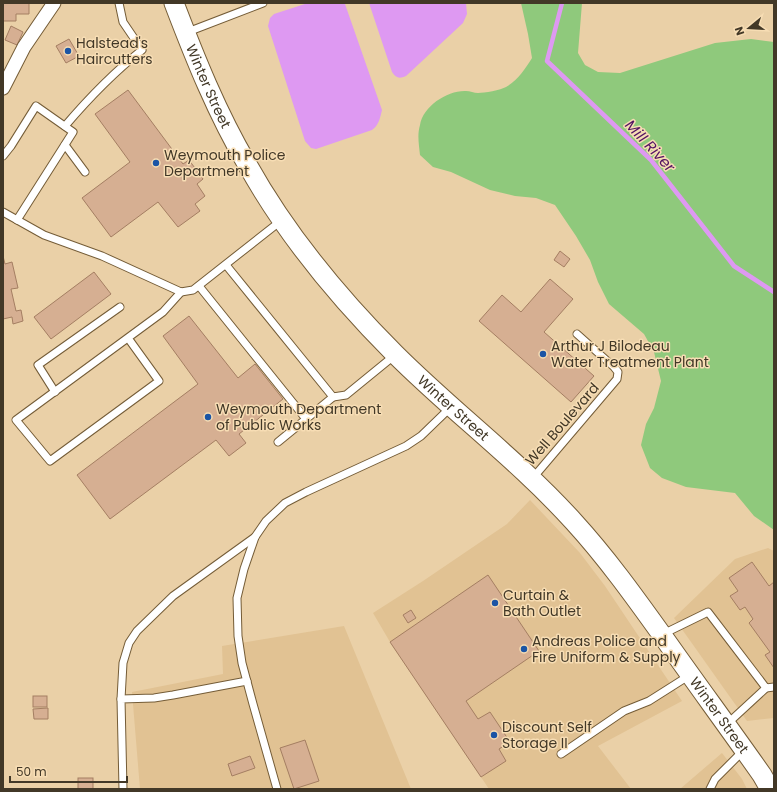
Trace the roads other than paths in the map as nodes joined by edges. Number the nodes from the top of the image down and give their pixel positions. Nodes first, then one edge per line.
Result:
1 (54, 3) edge
2 (119, 3) edge
3 (174, 3) edge
4 (263, 3) edge
5 (185, 33) junction
6 (3, 88) edge
7 (65, 126) junction
8 (65, 145) junction
9 (3, 156) edge
10 (85, 172) dead end
11 (3, 212) edge
12 (17, 220) junction
13 (282, 220) junction
14 (226, 265) junction
15 (199, 286) junction
16 (182, 292) junction
17 (120, 307) dead end
18 (577, 334) dead end
19 (128, 338) junction
20 (396, 355) junction
21 (55, 392) junction
22 (333, 397) junction
23 (451, 407) junction
24 (306, 419) junction
25 (278, 442) dead end
26 (532, 479) junction
27 (255, 537) junction
28 (661, 635) junction
29 (690, 675) junction
30 (247, 681) junction
31 (774, 687) edge
32 (766, 688) junction
33 (121, 699) junction
34 (726, 725) junction
35 (745, 750) junction
36 (561, 754) dead end
37 (123, 789) edge
38 (277, 789) edge
39 (710, 789) edge
40 (770, 789) edge

1 - 6 street
2 - 7 lane
3 - 5 main road, Winter Street
4 - 5 lane
5 - 13 main road, Winter Street
7 - 8 lane
7 - 9 lane
8 - 10 lane
8 - 12 lane
11 - 12 lane
12 - 16 lane
13 - 14 lane
13 - 20 main road, Winter Street
14 - 15 lane
14 - 22 lane
15 - 16 lane
15 - 24 lane
16 - 19 lane
17 - 21 lane
18 - 26 lane, Well Boulevard
19 - 21 lane
19 - 21 lane
20 - 22 lane
20 - 23 main road, Winter Street
22 - 24 lane
23 - 26 main road, Winter Street
23 - 27 lane
24 - 25 lane
26 - 28 main road, Winter Street
27 - 30 lane
27 - 33 lane
28 - 29 main road, Winter Street
28 - 32 lane
29 - 34 main road, Winter Street
29 - 36 lane
30 - 33 lane
30 - 38 lane
31 - 32 lane
32 - 34 lane
33 - 37 lane
34 - 35 main road, Winter Street
35 - 39 lane
35 - 40 main road, Winter Street

